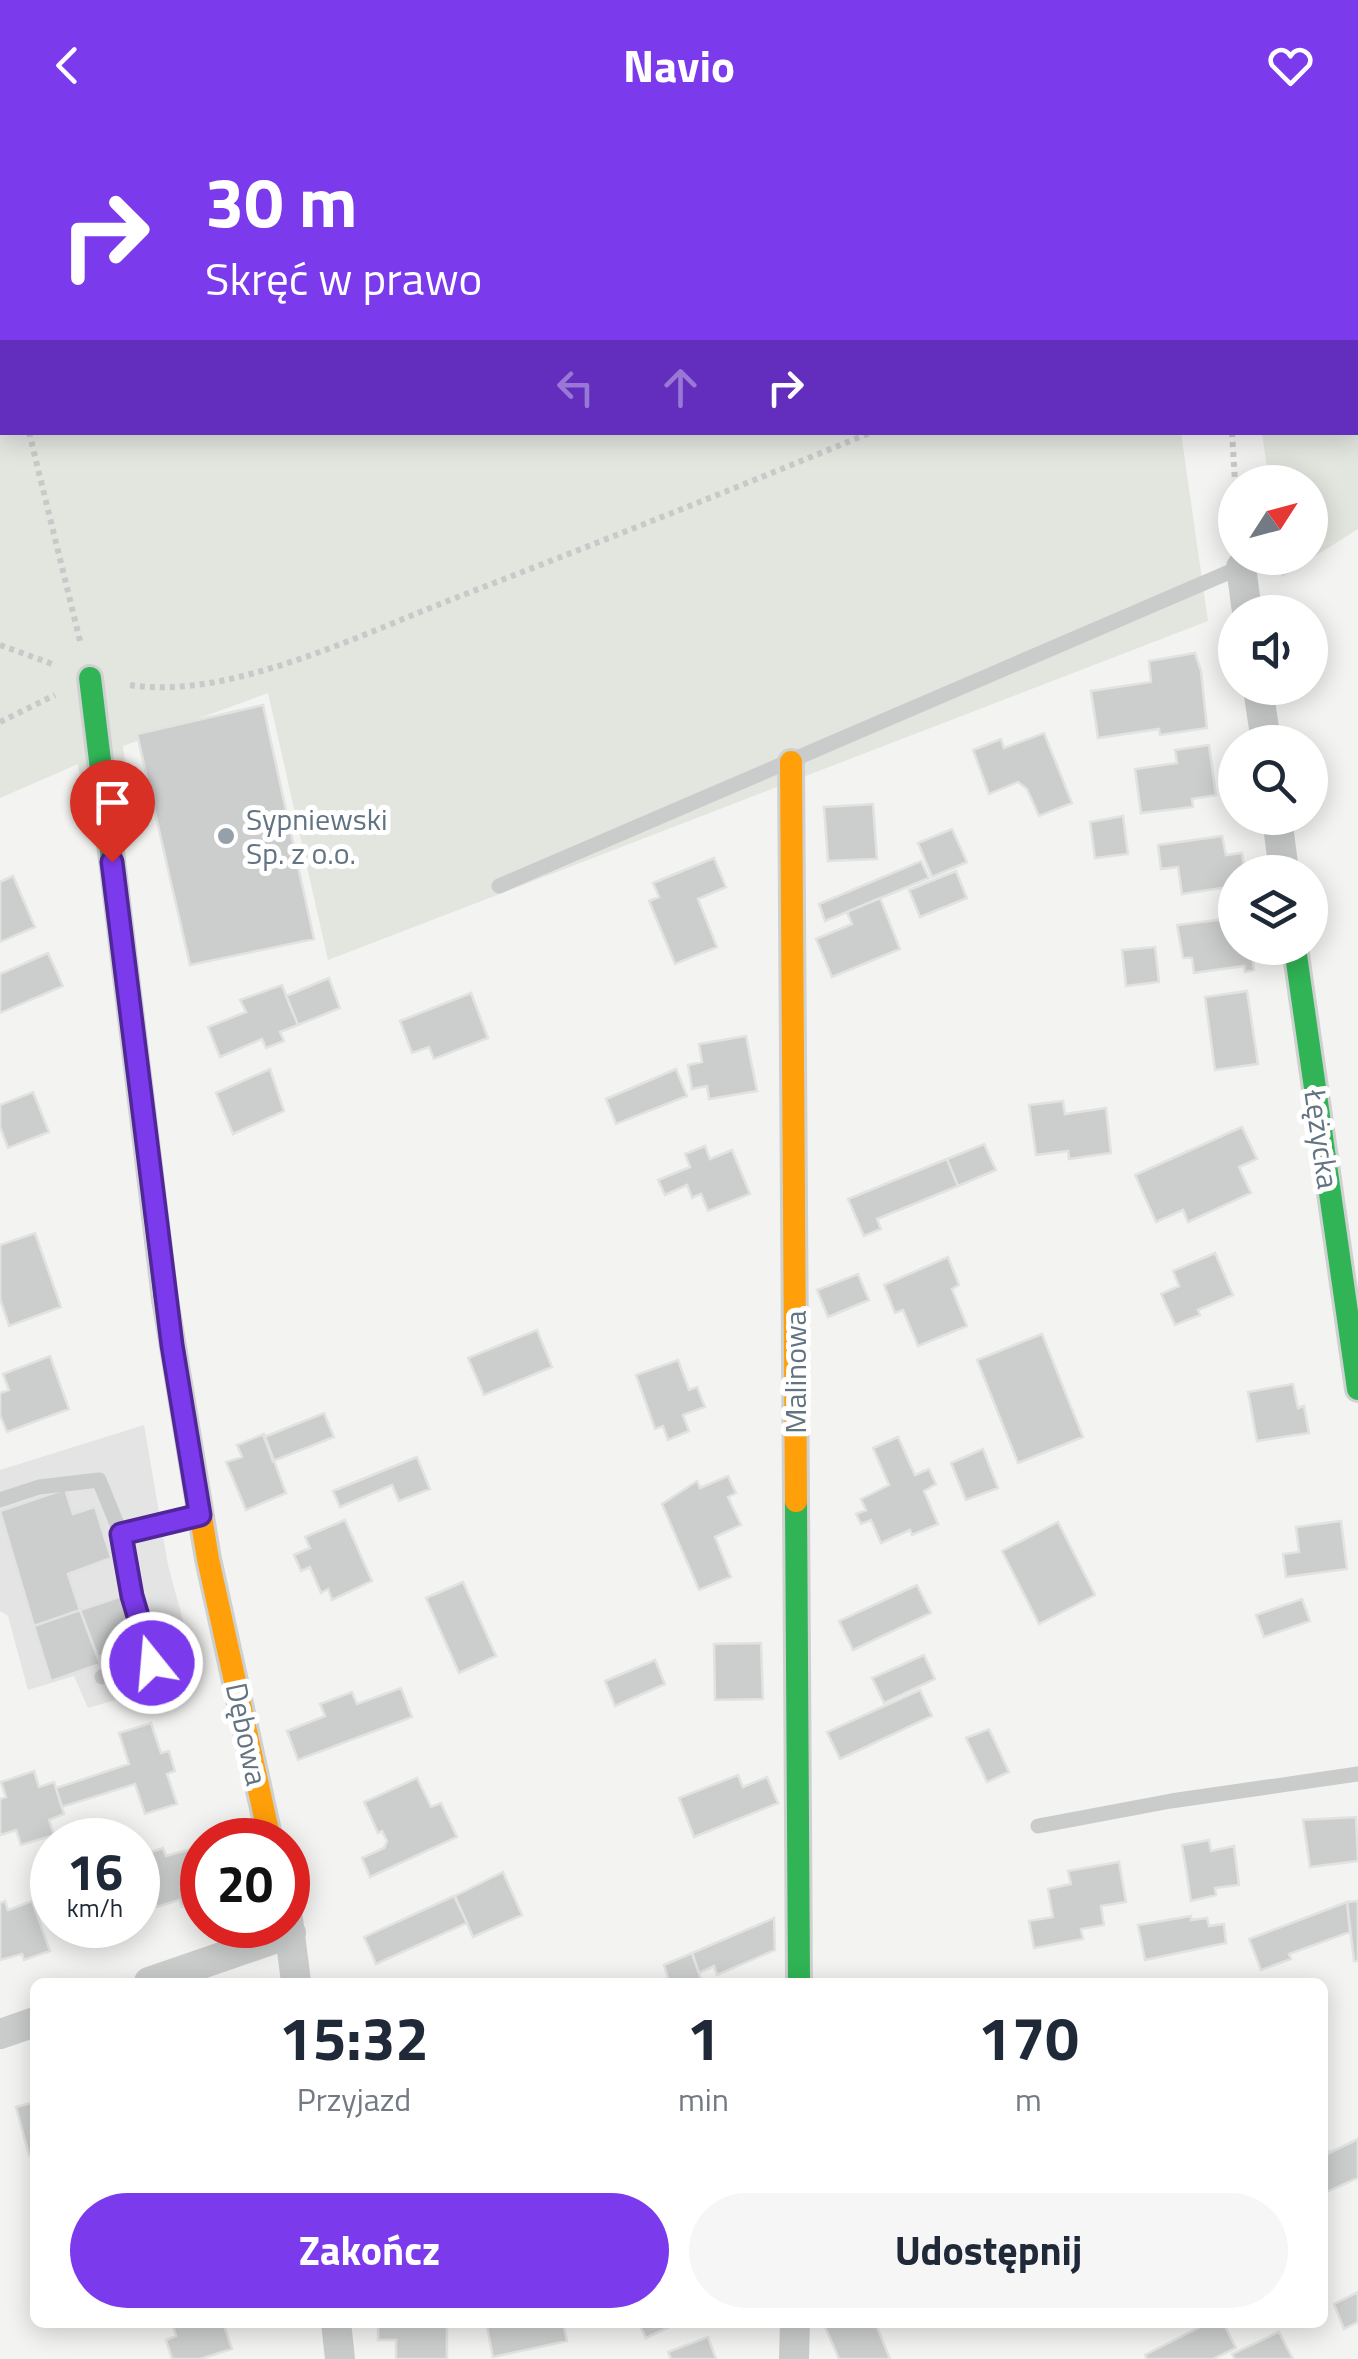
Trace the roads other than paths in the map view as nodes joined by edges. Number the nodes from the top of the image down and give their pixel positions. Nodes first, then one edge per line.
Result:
1 (1223, 575) edge
2 (90, 678) road end
3 (791, 762) junction
4 (499, 886) dead end
5 (1297, 965) edge
6 (1358, 1389) edge
7 (0, 1500) edge
8 (200, 1515) junction
9 (121, 1534) junction
10 (180, 1655) dead end
11 (152, 1663) junction
12 (102, 1677) dead end
13 (1358, 1774) edge
14 (265, 1818) edge
15 (1038, 1826) dead end
16 (234, 1948) edge
17 (292, 1948) edge
18 (158, 1978) edge
19 (296, 1978) edge
20 (799, 1978) edge
21 (30, 2024) edge
22 (0, 2034) edge
23 (337, 2328) edge
24 (795, 2328) edge
25 (340, 2359) edge
26 (794, 2359) edge

1 - 3 lane
2 - 8 street, Dębowa
3 - 4 lane
3 - 20 street, Malinowa
5 - 6 street, Łężycka
7 - 9 lane
8 - 9 lane
8 - 14 street, Dębowa
9 - 11 lane
10 - 11 lane
11 - 12 lane
13 - 15 lane
16 - 18 street
17 - 19 street
21 - 22 street
23 - 25 street
24 - 26 street

